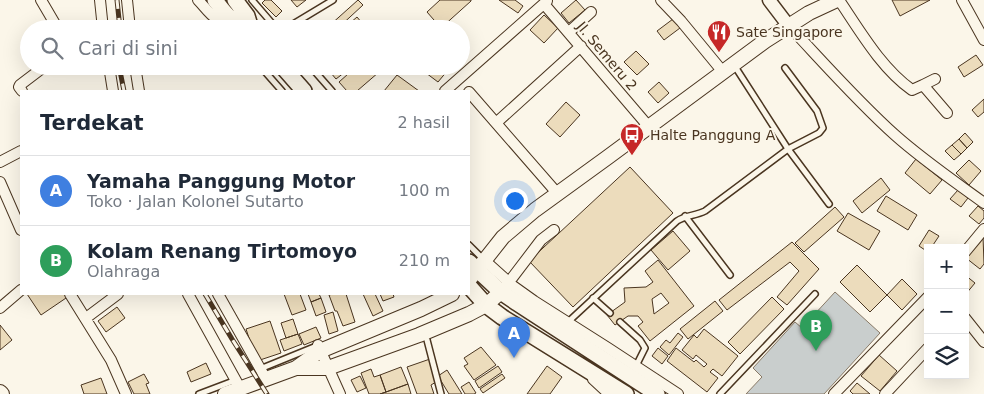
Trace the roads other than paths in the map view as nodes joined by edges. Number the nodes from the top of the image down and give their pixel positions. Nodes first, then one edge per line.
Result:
1 (41, 0) edge
2 (100, 0) edge
3 (126, 0) edge
4 (198, 0) edge
5 (215, 0) edge
6 (235, 0) edge
7 (252, 0) edge
8 (333, 0) edge
9 (660, 0) edge
10 (769, 0) edge
11 (838, 0) edge
12 (962, 0) edge
13 (546, 2) edge
14 (591, 12) dead end
15 (231, 19) joint
16 (53, 20) edge
17 (102, 20) edge
18 (129, 20) edge
19 (218, 20) edge
20 (228, 20) edge
21 (248, 20) edge
22 (268, 20) edge
23 (300, 20) edge
24 (788, 25) junction
25 (569, 32) junction
26 (984, 40) edge
27 (580, 46) junction
28 (728, 68) junction
29 (785, 68) dead end
30 (470, 69) edge
31 (32, 75) edge
32 (111, 75) edge
33 (136, 75) edge
34 (268, 75) edge
35 (291, 75) edge
36 (318, 75) edge
37 (464, 75) edge
38 (935, 79) dead end
39 (458, 80) junction
40 (923, 85) junction
41 (21, 90) edge
42 (114, 90) edge
43 (139, 90) edge
44 (281, 90) edge
45 (303, 90) edge
46 (331, 90) edge
47 (446, 90) edge
48 (466, 90) edge
49 (470, 94) edge
50 (947, 113) dead end
51 (496, 124) junction
52 (648, 127) junction
53 (788, 149) junction
54 (20, 152) edge
55 (0, 162) edge
56 (0, 182) edge
57 (557, 193) junction
58 (984, 203) edge
59 (829, 204) dead end
60 (685, 216) junction
61 (20, 228) edge
62 (984, 229) edge
63 (554, 230) dead end
64 (969, 247) edge
65 (470, 249) edge
66 (475, 268) edge
67 (730, 275) dead end
68 (470, 287) edge
69 (505, 287) junction
70 (20, 291) edge
71 (815, 294) dead end
72 (71, 295) edge
73 (117, 295) edge
74 (189, 295) edge
75 (219, 295) edge
76 (450, 295) edge
77 (593, 298) junction
78 (924, 301) edge
79 (486, 305) junction
80 (0, 308) edge
81 (610, 313) dead end
82 (86, 318) junction
83 (620, 322) dead end
84 (969, 323) edge
85 (564, 326) junction
86 (362, 330) junction
87 (423, 338) junction
88 (984, 342) edge
89 (548, 346) junction
90 (319, 348) junction
91 (924, 352) edge
92 (381, 353) junction
93 (575, 362) junction
94 (636, 366) junction
95 (296, 368) junction
96 (329, 370) junction
97 (263, 374) junction
98 (238, 384) junction
99 (218, 392) edge
100 (126, 394) edge
101 (199, 394) edge
102 (340, 394) edge
103 (441, 394) edge
104 (609, 394) edge
105 (626, 394) edge
106 (657, 394) edge
107 (678, 394) edge
108 (720, 394) edge
109 (834, 394) edge
110 (884, 394) edge

1 - 16 street
2 - 17 street
3 - 18 street
4 - 19 street
5 - 15 main road
6 - 21 main road
7 - 22 lane
8 - 23 lane
9 - 28 street
10 - 24 street
11 - 24 main road
11 - 40 street
12 - 26 street
13 - 25 street, Jl. Semeru 2
13 - 30 street
14 - 25 street
15 - 20 street
24 - 28 main road
24 - 58 street
25 - 27 street, Jl. Semeru 2
27 - 51 street
27 - 52 street, Jl. Semeru 2
28 - 52 main road
28 - 53 lane
29 - 53 lane
31 - 41 street
32 - 42 street
33 - 43 street
34 - 44 lane
35 - 45 main road
36 - 46 lane
37 - 39 street
38 - 40 street
39 - 47 street
39 - 48 street
40 - 50 street
49 - 51 street
51 - 57 street
52 - 57 main road
53 - 59 lane
53 - 60 lane
54 - 55 street
56 - 61 street
57 - 66 main road
60 - 67 lane
60 - 77 lane
62 - 64 street
63 - 69 street
65 - 66 lane
66 - 69 main road
68 - 79 main road
69 - 79 main road
69 - 85 main road
70 - 80 street
71 - 108 lane
72 - 82 street
73 - 82 street
74 - 98 street
75 - 97 street
76 - 86 main road
77 - 81 lane
77 - 85 lane
78 - 109 street
79 - 87 main road
79 - 89 main road
82 - 100 street
83 - 94 lane
84 - 88 street
85 - 89 main road
85 - 94 street
85 - 106 main road
86 - 90 main road
86 - 92 main road
87 - 92 main road
87 - 103 lane
89 - 93 main road
90 - 95 main road
90 - 96 street
90 - 97 lane
91 - 110 street
92 - 96 main road
93 - 104 street
93 - 105 main road
94 - 107 street
95 - 96 main road
95 - 97 main road
96 - 102 street
97 - 98 main road
98 - 99 main road
99 - 101 lane

